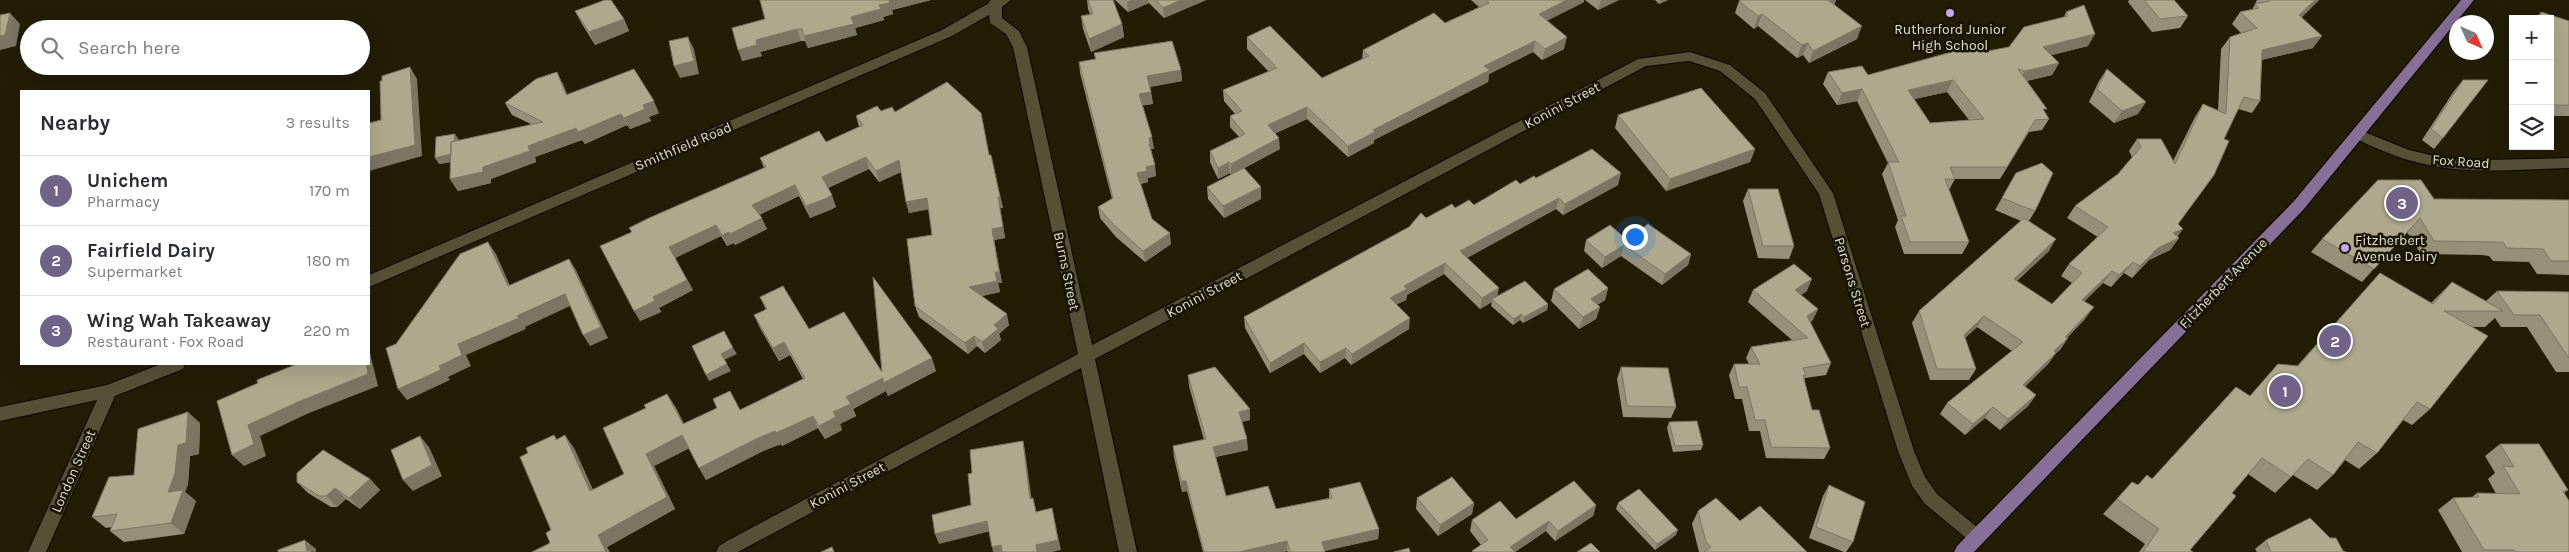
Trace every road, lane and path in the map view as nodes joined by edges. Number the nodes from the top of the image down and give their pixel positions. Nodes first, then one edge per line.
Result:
1 (2468, 0) edge
2 (999, 2) edge
3 (1690, 56) joint
4 (2358, 134) junction
5 (2569, 163) edge
6 (370, 281) edge
7 (1085, 357) junction
8 (174, 365) edge
9 (109, 391) junction
10 (0, 414) edge
11 (1978, 537) junction
12 (37, 552) edge
13 (726, 552) edge
14 (1128, 552) edge
15 (1963, 552) edge

1 - 4 main road, Fitzherbert Avenue
2 - 6 street, Smithfield Road
2 - 7 street, Burns Street
3 - 7 street, Konini Street
3 - 11 street, Parsons Street
4 - 5 street, Fox Road
4 - 11 main road, Fitzherbert Avenue
7 - 13 street, Konini Street
7 - 14 street, Burns Street
8 - 9 street
9 - 10 street
9 - 12 street, London Street
11 - 15 main road, Fitzherbert Avenue

